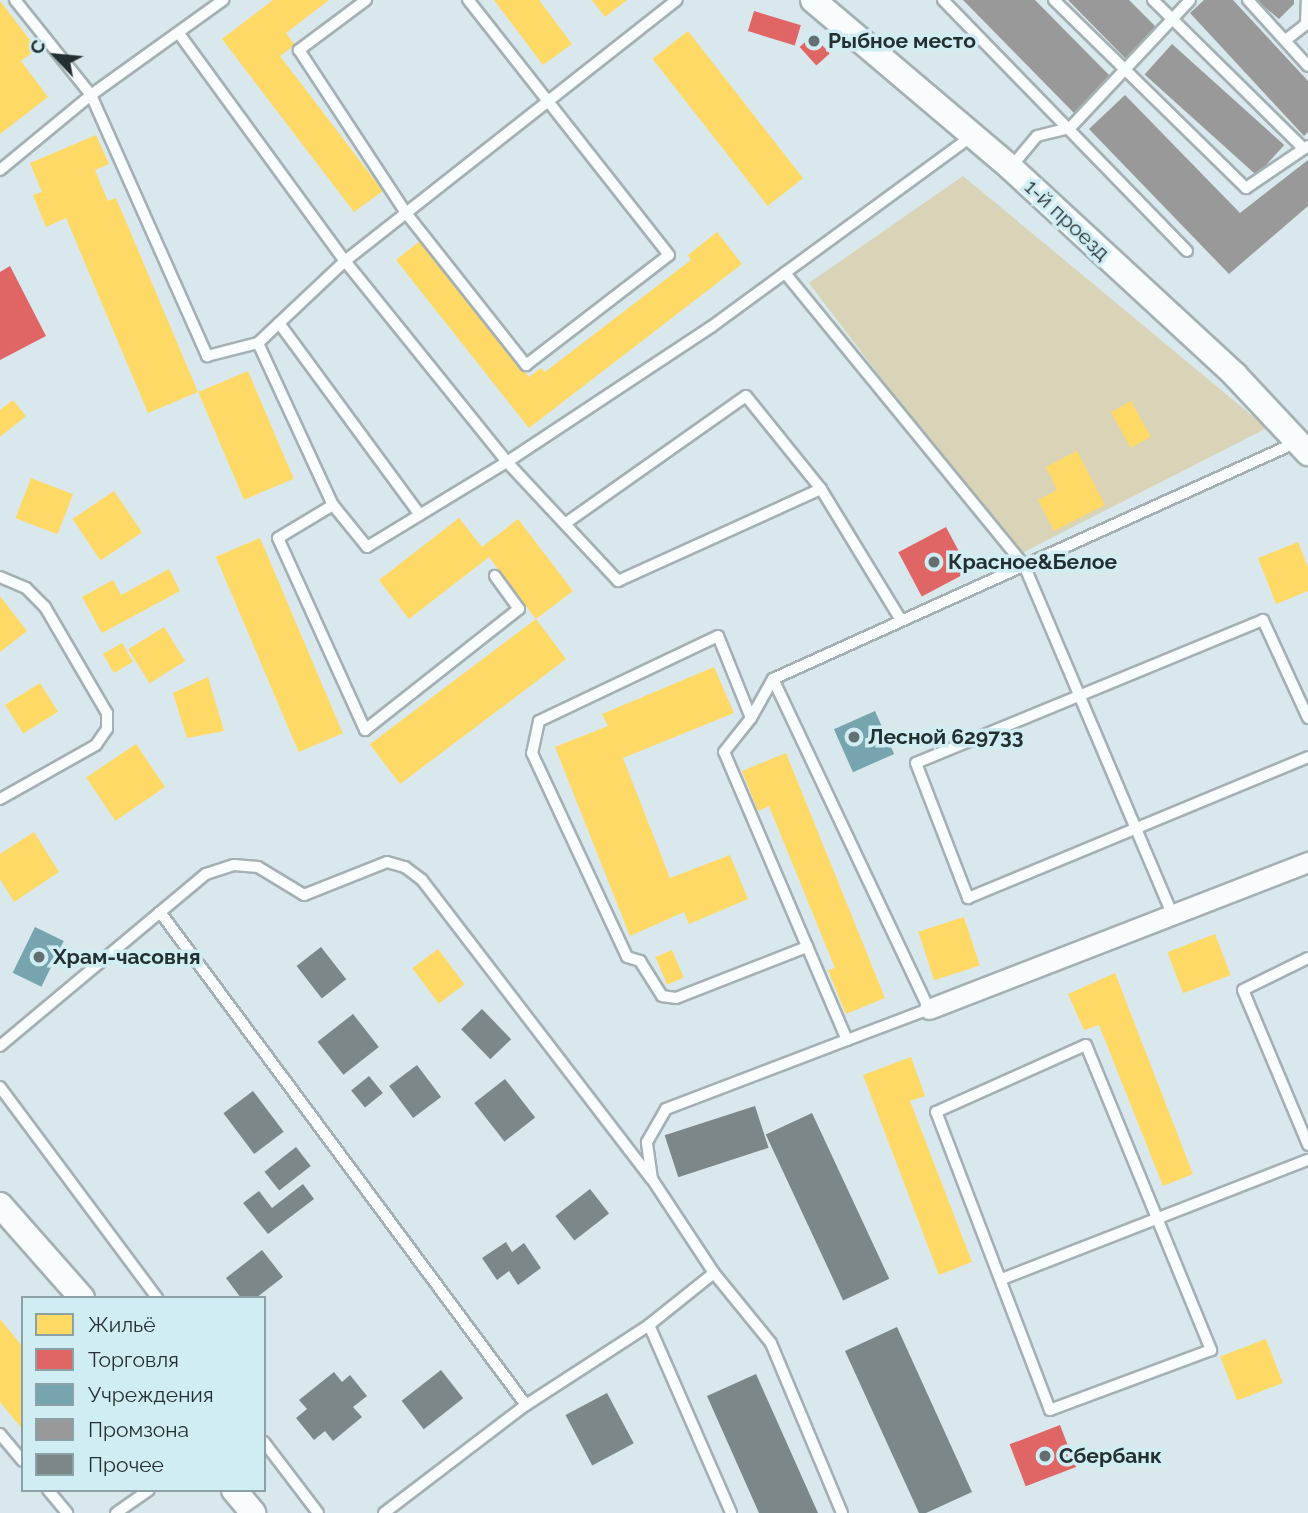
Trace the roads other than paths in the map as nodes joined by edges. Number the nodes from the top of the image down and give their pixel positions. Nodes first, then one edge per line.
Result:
1 (15, 0) edge
2 (223, 0) edge
3 (366, 0) edge
4 (468, 0) edge
5 (677, 0) edge
6 (813, 0) edge
7 (943, 0) edge
8 (1054, 0) edge
9 (1153, 0) edge
10 (1190, 0) edge
11 (1248, 0) edge
12 (1307, 0) edge
13 (1174, 20) junction
14 (180, 35) junction
15 (1287, 39) junction
16 (1308, 66) edge
17 (1124, 72) junction
18 (91, 94) junction
19 (548, 101) junction
20 (1070, 128) junction
21 (974, 135) junction
22 (1306, 147) edge
23 (1011, 168) junction
24 (0, 170) edge
25 (406, 212) junction
26 (1187, 251) dead end
27 (345, 261) junction
28 (785, 273) junction
29 (279, 323) junction
30 (258, 343) junction
31 (1303, 447) edge
32 (507, 462) junction
33 (821, 489) junction
34 (333, 505) junction
35 (420, 514) junction
36 (566, 523) junction
37 (1024, 565) junction
38 (495, 576) dead end
39 (0, 577) edge
40 (901, 620) junction
41 (773, 679) junction
42 (1082, 693) junction
43 (751, 718) junction
44 (1308, 718) edge
45 (1308, 757) edge
46 (0, 799) edge
47 (1137, 829) junction
48 (1308, 862) edge
49 (160, 912) junction
50 (1174, 918) junction
51 (807, 947) junction
52 (1308, 958) edge
53 (929, 1009) junction
54 (847, 1040) junction
55 (0, 1046) edge
56 (0, 1087) edge
57 (1308, 1145) edge
58 (1308, 1160) edge
59 (652, 1179) junction
60 (0, 1205) edge
61 (1160, 1218) junction
62 (714, 1273) junction
63 (1002, 1279) junction
64 (80, 1296) edge
65 (156, 1296) edge
66 (649, 1325) junction
67 (526, 1405) junction
68 (0, 1434) edge
69 (266, 1444) edge
70 (21, 1459) edge
71 (50, 1492) edge
72 (146, 1492) edge
73 (236, 1492) edge
74 (67, 1513) edge
75 (116, 1513) edge
76 (253, 1513) edge
77 (317, 1513) edge
78 (384, 1513) edge
79 (731, 1513) edge
80 (842, 1513) edge

1 - 18 lane
2 - 14 lane
3 - 25 lane
4 - 19 lane
5 - 19 lane
6 - 21 street, 1-й проезд
7 - 20 lane
8 - 17 lane
9 - 13 lane
10 - 13 lane
11 - 15 lane
12 - 15 lane
13 - 17 lane
13 - 22 lane
14 - 18 lane
14 - 27 lane
15 - 16 lane
17 - 20 lane
17 - 22 lane
18 - 24 lane
18 - 30 lane
19 - 25 lane
19 - 25 lane
20 - 23 lane
20 - 26 lane
21 - 23 street, 1-й проезд
21 - 28 lane
23 - 31 street, 1-й проезд
25 - 27 lane
27 - 29 lane
27 - 32 lane
28 - 32 lane
28 - 37 lane
29 - 30 lane
29 - 35 lane
30 - 34 lane
31 - 37 lane
32 - 35 lane
32 - 36 lane
33 - 36 lane
33 - 36 lane
33 - 40 lane
34 - 35 lane
34 - 38 lane
37 - 40 lane
37 - 42 lane
39 - 46 lane
40 - 41 lane
41 - 43 lane
41 - 53 lane
42 - 44 lane
42 - 47 lane
42 - 47 lane
43 - 51 lane
43 - 51 lane
45 - 47 lane
47 - 50 lane
48 - 50 street
49 - 55 lane
49 - 59 lane
49 - 67 lane
50 - 53 street
51 - 54 lane
52 - 57 lane
53 - 54 lane
54 - 59 lane
56 - 65 lane
58 - 61 lane
59 - 62 lane
60 - 64 street
61 - 63 lane
61 - 63 lane
61 - 63 lane
62 - 66 lane
62 - 80 lane
66 - 67 lane
66 - 79 lane
67 - 78 lane
68 - 70 lane
69 - 77 lane
71 - 74 lane
72 - 75 lane
73 - 76 street

